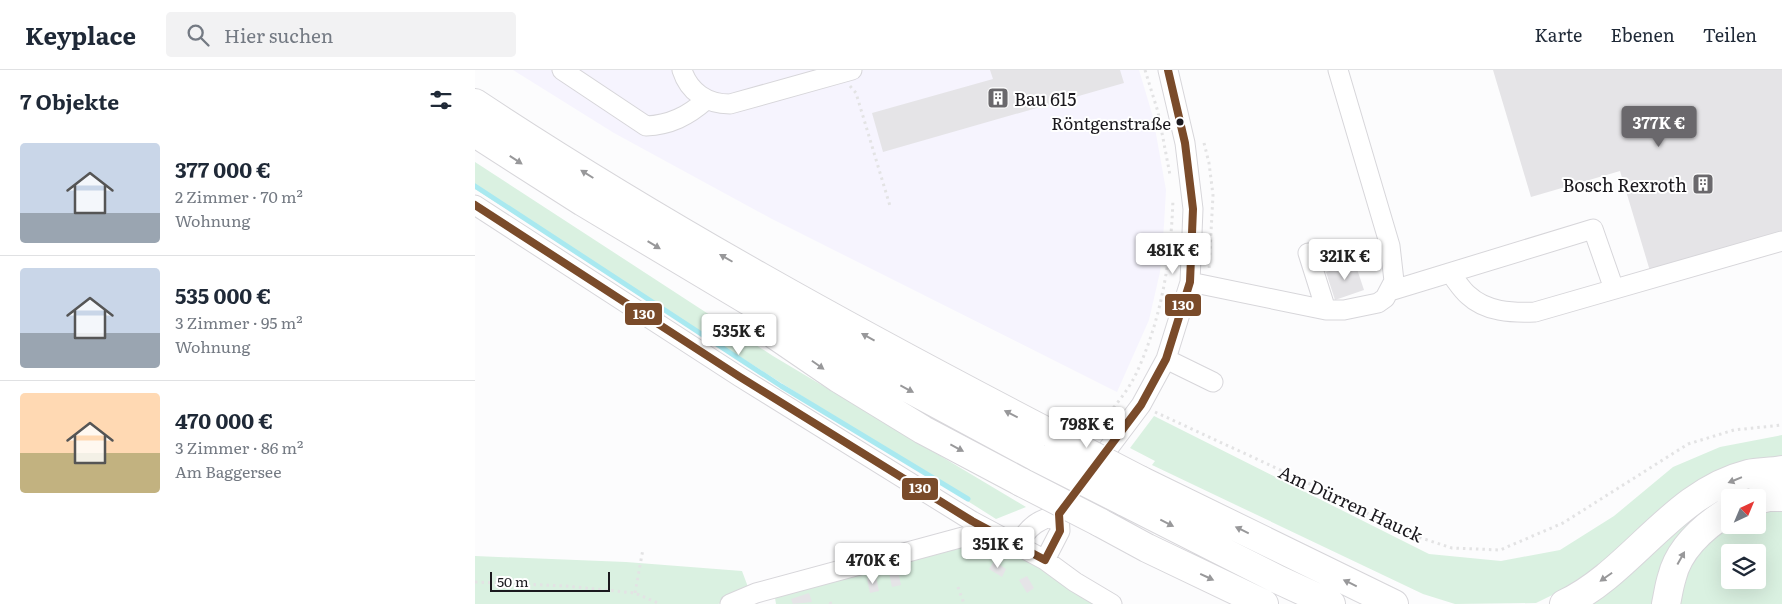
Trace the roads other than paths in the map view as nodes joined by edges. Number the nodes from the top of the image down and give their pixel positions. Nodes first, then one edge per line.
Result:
1 (562, 70) edge
2 (682, 70) edge
3 (1168, 70) edge
4 (1338, 70) edge
5 (846, 72) edge
6 (706, 100) junction
7 (475, 103) edge
8 (475, 133) edge
9 (475, 205) edge
10 (1782, 240) edge
11 (1308, 253) dead end
12 (696, 271) junction
13 (1451, 273) junction
14 (1190, 282) junction
15 (1614, 289) junction
16 (1390, 291) junction
17 (1326, 310) junction
18 (1166, 359) junction
19 (1213, 382) dead end
20 (1782, 470) edge
21 (1782, 497) edge
22 (1766, 498) edge
23 (1059, 514) junction
24 (1721, 516) edge
25 (989, 530) junction
26 (1018, 544) junction
27 (1045, 560) junction
28 (730, 604) edge
29 (1111, 604) edge
30 (1264, 604) edge
31 (1331, 604) edge
32 (1394, 604) edge
33 (1564, 604) edge
34 (1666, 604) edge

1 - 6 street
2 - 6 street
3 - 14 street
4 - 16 street
5 - 6 street
32 -> 7 highway, bridge
8 -> 12 highway
9 - 25 street
10 - 15 street
11 - 17 street
12 -> 30 highway, bridge
12 -> 31 highway, bridge
13 - 15 street
13 - 15 street
13 - 16 street
14 - 17 street
14 - 18 street
16 - 17 street
18 - 19 street
18 - 23 street
20 -> 33 highway
21 - 22 highway
23 - 26 street
23 - 27 street
34 -> 24 highway
25 - 26 street
25 - 28 street
26 - 27 street
27 - 29 street

